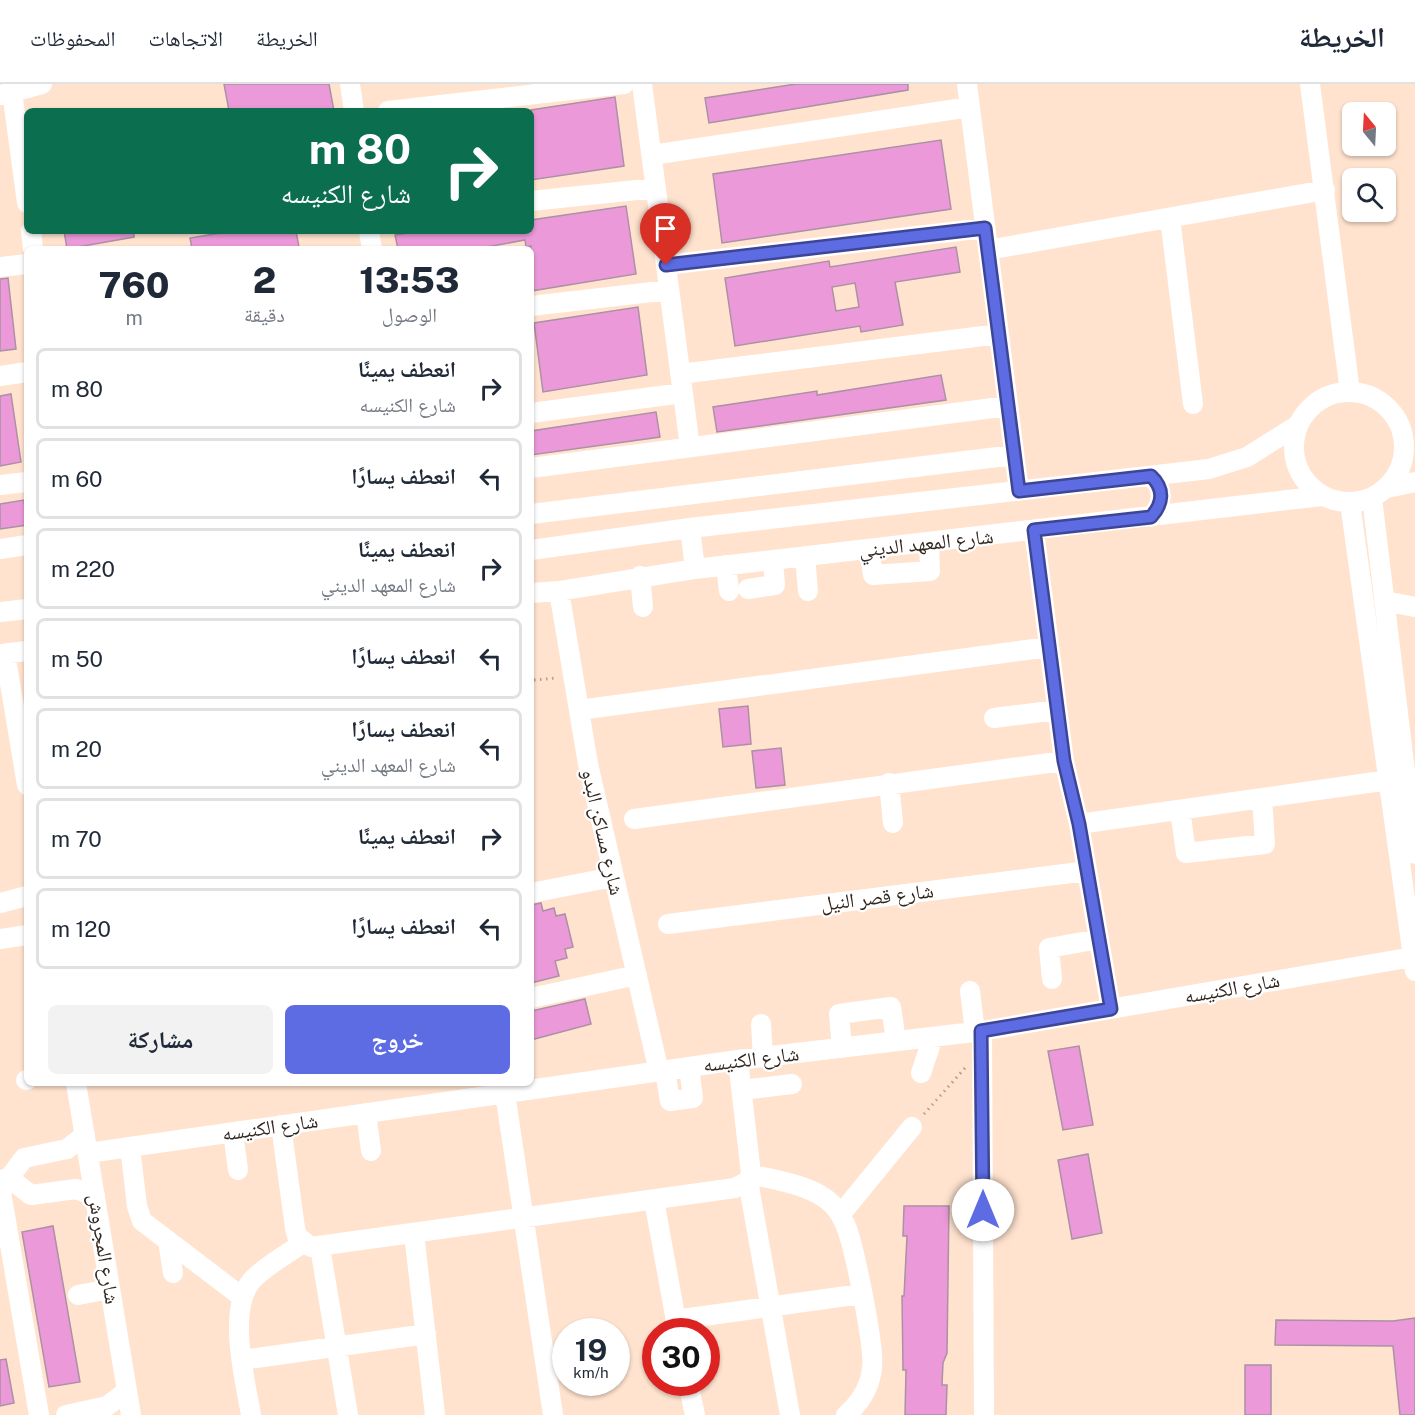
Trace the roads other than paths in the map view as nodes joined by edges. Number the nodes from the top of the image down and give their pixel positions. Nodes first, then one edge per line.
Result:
1 (42, 84) edge
2 (351, 84) edge
3 (624, 84) edge
4 (642, 84) edge
5 (967, 84) edge
6 (1310, 84) edge
7 (6, 94) edge
8 (970, 107) junction
9 (354, 108) edge
10 (414, 108) edge
11 (652, 155) junction
12 (24, 187) edge
13 (656, 188) junction
14 (1324, 190) junction
15 (534, 201) edge
16 (1170, 218) junction
17 (985, 228) junction
18 (988, 250) junction
19 (24, 264) edge
20 (666, 265) junction
21 (0, 267) edge
22 (669, 290) junction
23 (534, 306) edge
24 (999, 334) junction
25 (24, 372) edge
26 (0, 376) edge
27 (682, 384) junction
28 (1350, 392) junction
29 (1194, 405) dead end
30 (1008, 406) junction
31 (534, 412) edge
32 (1394, 414) junction
33 (1298, 425) junction
34 (1415, 426) edge
35 (690, 447) junction
36 (1014, 456) junction
37 (534, 468) edge
38 (1151, 476) junction
39 (24, 482) edge
40 (1415, 482) edge
41 (0, 485) edge
42 (1019, 491) junction
43 (1380, 493) junction
44 (1322, 496) junction
45 (638, 502) junction
46 (1350, 502) junction
47 (534, 514) edge
48 (1151, 517) junction
49 (690, 528) junction
50 (1034, 530) junction
51 (639, 536) junction
52 (930, 542) junction
53 (24, 545) edge
54 (0, 549) edge
55 (869, 549) junction
56 (534, 550) edge
57 (805, 556) junction
58 (773, 560) junction
59 (726, 565) junction
60 (695, 568) junction
61 (640, 576) junction
62 (559, 591) junction
63 (808, 591) dead end
64 (534, 593) edge
65 (1384, 601) junction
66 (643, 607) dead end
67 (1415, 607) edge
68 (24, 609) edge
69 (0, 612) edge
70 (1049, 647) junction
71 (24, 651) edge
72 (3, 654) edge
73 (1405, 700) edge
74 (579, 710) junction
75 (1057, 710) junction
76 (994, 718) dead end
77 (1064, 761) junction
78 (24, 769) edge
79 (1389, 780) junction
80 (889, 783) junction
81 (1412, 794) edge
82 (1262, 798) junction
83 (1180, 810) junction
84 (634, 819) dead end
85 (893, 823) dead end
86 (1079, 824) junction
87 (1415, 854) edge
88 (1087, 871) junction
89 (613, 877) junction
90 (534, 892) edge
91 (24, 897) edge
92 (0, 903) edge
93 (668, 924) dead end
94 (24, 935) edge
95 (0, 939) edge
96 (1099, 939) junction
97 (1414, 964) edge
98 (637, 975) junction
99 (1053, 980) dead end
100 (970, 991) dead end
101 (534, 997) edge
102 (1111, 1009) junction
103 (761, 1024) dead end
104 (933, 1037) junction
105 (979, 1037) junction
106 (896, 1041) junction
107 (842, 1048) junction
108 (763, 1058) junction
109 (738, 1060) junction
110 (689, 1067) junction
111 (662, 1071) junction
112 (921, 1073) dead end
113 (792, 1084) dead end
114 (76, 1086) edge
115 (742, 1090) junction
116 (505, 1093) junction
117 (366, 1113) junction
118 (281, 1125) junction
119 (912, 1127) road end
120 (233, 1132) junction
121 (86, 1144) junction
122 (130, 1147) junction
123 (371, 1150) dead end
124 (238, 1170) dead end
125 (750, 1178) junction
126 (3, 1181) edge
127 (95, 1196) junction
128 (654, 1200) junction
129 (840, 1214) junction
130 (524, 1218) junction
131 (414, 1234) junction
132 (168, 1241) junction
133 (311, 1245) junction
134 (173, 1273) dead end
135 (110, 1289) junction
136 (78, 1294) dead end
137 (861, 1294) junction
138 (242, 1297) junction
139 (770, 1306) junction
140 (675, 1318) edge
141 (714, 1318) edge
142 (426, 1334) junction
143 (336, 1347) junction
144 (242, 1360) junction
145 (127, 1391) junction
146 (691, 1396) edge
147 (39, 1415) edge
148 (66, 1415) edge
149 (131, 1415) edge
150 (251, 1415) edge
151 (348, 1415) edge
152 (435, 1415) edge
153 (553, 1415) edge
154 (695, 1415) edge
155 (790, 1415) edge
156 (846, 1415) edge
157 (984, 1415) edge

1 - 7 street
2 - 9 street
3 - 10 street
4 - 11 street
5 - 8 street
6 - 14 street
7 - 12 street
8 - 11 street
8 - 17 street
11 - 13 street
13 - 15 street
13 - 20 street
14 - 16 street
14 - 28 street
16 - 18 street
16 - 29 street
17 - 18 street
17 - 20 street
18 - 24 street
19 - 21 street
20 - 22 street
22 - 23 street
22 - 27 street
24 - 27 street
24 - 30 street
25 - 26 street
27 - 31 street
27 - 35 street
28 - 32 street
28 - 33 street
30 - 35 street
30 - 36 street
32 - 34 street
32 - 43 street
33 - 38 street, شارع المعهد الديني
33 - 44 street
35 - 37 street
36 - 42 street
36 - 45 street
38 - 42 street, شارع المعهد الديني
38 - 48 street
39 - 41 street
40 - 43 street
42 - 49 street, شارع المعهد الديني
43 - 46 street
43 - 65 street
44 - 46 street
44 - 48 street, شارع المعهد الديني
45 - 47 street
45 - 51 street
46 - 79 street
48 - 50 street, شارع المعهد الديني
49 - 51 street, شارع المعهد الديني
49 - 60 street
50 - 52 street, شارع المعهد الديني
50 - 70 street
51 - 56 street, شارع المعهد الديني
52 - 55 street, شارع المعهد الديني
52 - 55 street
53 - 54 street
55 - 57 street, شارع المعهد الديني
57 - 58 street, شارع المعهد الديني
57 - 63 street
58 - 59 street, شارع المعهد الديني
58 - 59 street
59 - 60 street, شارع المعهد الديني
60 - 61 street, شارع المعهد الديني
61 - 62 street, شارع المعهد الديني
61 - 66 street
62 - 64 street, شارع المعهد الديني
62 - 74 street, شارع مساكن البدو
65 - 67 street
65 - 73 street
68 - 69 street
70 - 74 street
70 - 75 street
71 - 72 street
72 - 78 street
73 - 81 street
74 - 89 street, شارع مساكن البدو
75 - 76 street
75 - 77 street
77 - 80 street
77 - 86 street
79 - 82 street
79 - 97 street
80 - 84 street
80 - 85 street
81 - 87 street
82 - 83 street
82 - 83 street
83 - 86 street
86 - 88 street
88 - 93 street, شارع قصر النيل
88 - 96 street
89 - 90 street
89 - 98 street, شارع مساكن البدو
91 - 92 street
94 - 95 street
96 - 99 street
96 - 102 street
97 - 102 street, شارع الكنيسه
98 - 101 street
98 - 111 street, شارع مساكن البدو
100 - 105 street
102 - 105 street, شارع الكنيسه
103 - 108 street
104 - 105 street, شارع الكنيسه
104 - 106 street, شارع الكنيسه
104 - 112 street
105 - 157 street
106 - 107 street, شارع الكنيسه
106 - 107 street
107 - 108 street, شارع الكنيسه
108 - 109 street, شارع الكنيسه
109 - 110 street, شارع الكنيسه
109 - 115 street
110 - 111 street, شارع الكنيسه
110 - 111 street, شارع مساكن البدو
111 - 116 street, شارع الكنيسه
113 - 115 street
114 - 121 street, شارع المجروش
115 - 125 street
116 - 117 street, شارع الكنيسه
116 - 130 street
117 - 118 street, شارع الكنيسه
117 - 123 street
118 - 120 street, شارع الكنيسه
118 - 133 street
119 - 129 street
120 - 122 street, شارع الكنيسه
120 - 124 street
121 - 122 street, شارع الكنيسه
121 - 126 street, شارع الكنيسه
121 - 127 street, شارع المجروش
122 - 132 street
125 - 128 street
125 - 129 street
125 - 139 street
126 - 127 street
126 - 147 street
127 - 135 street, شارع المجروش
128 - 130 street
128 - 140 street
129 - 137 street
130 - 131 street
130 - 153 street
131 - 133 street
131 - 142 street
132 - 134 street
132 - 138 street
133 - 138 street
133 - 143 street
135 - 136 street
135 - 145 street, شارع المجروش
137 - 139 street
137 - 156 street
138 - 144 street
139 - 141 street
139 - 155 street
142 - 143 street
142 - 152 street
143 - 144 street
143 - 151 street
144 - 150 street
145 - 148 street
145 - 149 street, شارع المجروش
146 - 154 street

